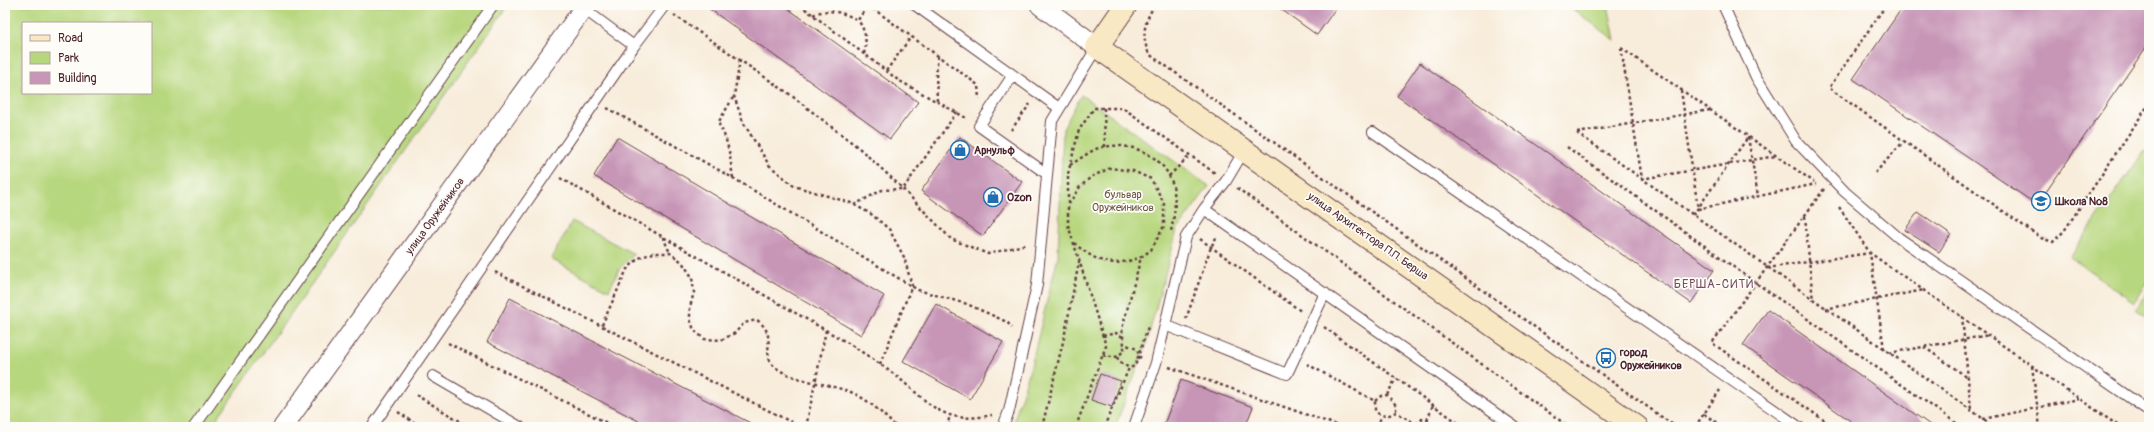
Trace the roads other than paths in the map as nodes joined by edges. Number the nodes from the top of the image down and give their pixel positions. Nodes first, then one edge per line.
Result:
1 (493, 5) edge
2 (915, 5) edge
3 (1040, 5) edge
4 (1126, 5) edge
5 (1724, 5) edge
6 (585, 7) edge
7 (668, 9) edge
8 (634, 46) junction
9 (1097, 47) junction
10 (1013, 75) junction
11 (1059, 108) junction
12 (1373, 132) dead end
13 (1245, 149) junction
14 (1047, 174) junction
15 (1204, 209) junction
16 (1325, 293) junction
17 (1165, 325) junction
18 (433, 376) dead end
19 (2149, 411) edge
20 (194, 427) edge
21 (283, 427) edge
22 (372, 427) edge
23 (520, 427) edge
24 (1003, 427) edge
25 (1134, 427) edge
26 (1515, 427) edge
27 (1637, 427) edge
28 (1799, 427) edge

1 - 20 lane
2 - 10 lane
3 - 9 street
4 - 9 street
5 - 19 lane
6 - 8 lane
6 - 21 street, улица Оружейников
7 - 8 lane
8 - 22 lane
9 - 11 lane
9 - 13 street, улица Архитектора П.П. Берша
10 - 11 lane
10 - 14 lane
11 - 14 lane
12 - 28 lane
13 - 15 lane
13 - 27 street, улица Архитектора П.П. Берша
14 - 24 lane
15 - 16 lane
15 - 17 lane
16 - 17 lane
16 - 26 lane
17 - 25 lane
18 - 23 lane

